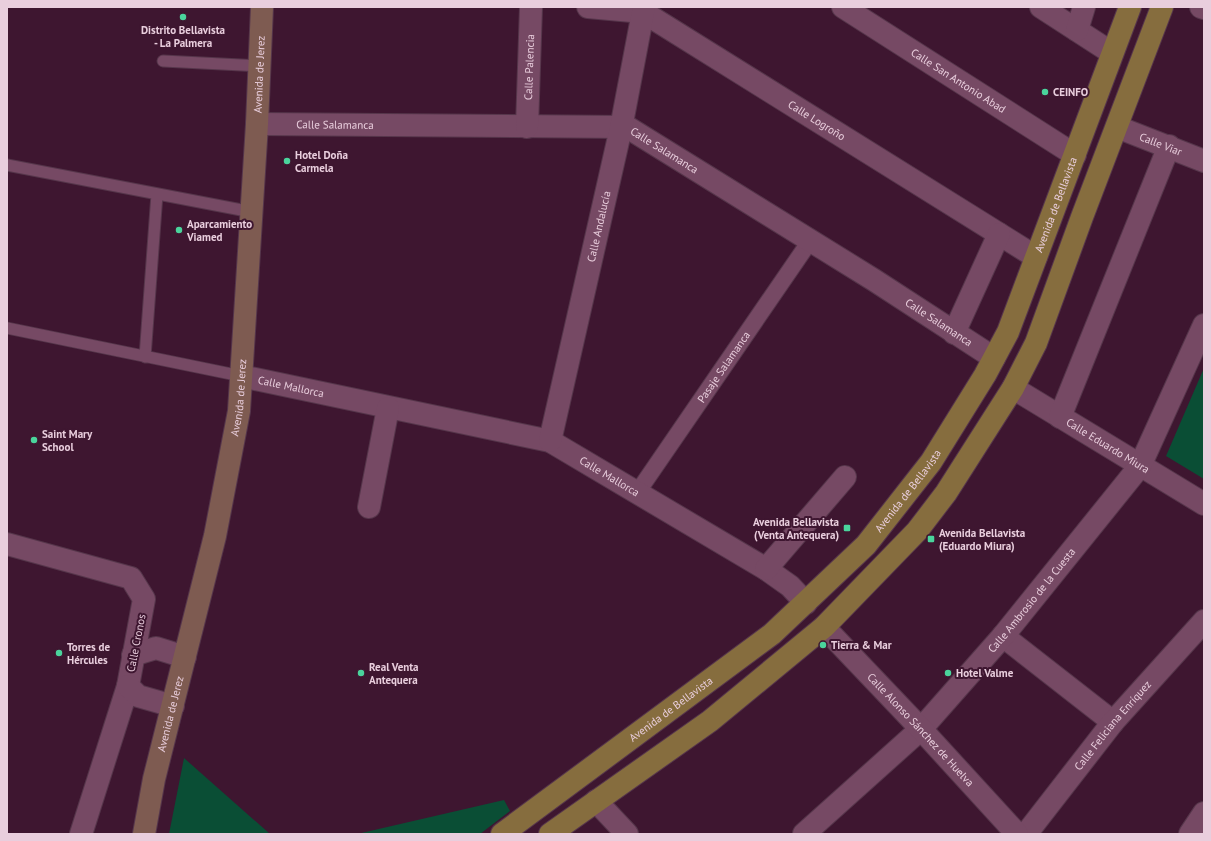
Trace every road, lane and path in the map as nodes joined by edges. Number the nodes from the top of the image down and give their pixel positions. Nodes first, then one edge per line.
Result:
1 (262, 7) edge
2 (531, 7) edge
3 (588, 7) edge
4 (843, 7) edge
5 (1041, 7) edge
6 (1084, 7) edge
7 (1130, 7) edge
8 (1162, 7) edge
9 (1201, 7) edge
10 (1204, 8) edge
11 (644, 9) edge
12 (1076, 30) junction
13 (1112, 53) junction
14 (163, 61) dead end
15 (260, 66) junction
16 (257, 124) junction
17 (527, 127) junction
18 (1117, 127) junction
19 (621, 128) junction
20 (1170, 146) junction
21 (1075, 155) junction
22 (1204, 161) edge
23 (7, 164) edge
24 (157, 194) junction
25 (252, 212) junction
26 (999, 234) junction
27 (810, 241) junction
28 (1036, 257) junction
29 (1204, 324) edge
30 (7, 328) edge
31 (954, 332) junction
32 (145, 357) junction
33 (994, 358) junction
34 (241, 376) junction
35 (1013, 388) junction
36 (388, 408) junction
37 (1060, 417) junction
38 (550, 441) junction
39 (1140, 466) junction
40 (845, 476) dead end
41 (637, 493) junction
42 (1204, 504) edge
43 (368, 507) dead end
44 (7, 544) edge
45 (766, 569) junction
46 (806, 603) junction
47 (1204, 621) edge
48 (824, 627) junction
49 (1003, 636) junction
50 (133, 655) junction
51 (185, 657) junction
52 (128, 686) junction
53 (172, 706) junction
54 (1113, 722) junction
55 (921, 729) junction
56 (154, 779) junction
57 (596, 801) junction
58 (1204, 813) edge
59 (81, 834) edge
60 (144, 834) edge
61 (151, 834) edge
62 (502, 834) edge
63 (550, 834) edge
64 (627, 834) edge
65 (804, 834) edge
66 (1017, 834) edge
67 (1026, 834) edge
68 (1190, 834) edge

1 - 15 main road, Avenida de Jerez
2 - 17 street, Calle Palencia
3 - 11 street, Calle Logroño
4 - 21 street, Calle San Antonio Abad
5 - 12 street
6 - 12 street
7 - 13 main road, Avenida de Bellavista
8 - 18 main road
9 - 10 street
11 - 19 street, Calle Andalucía
11 - 26 street, Calle Logroño
12 - 13 street
13 - 21 main road, Avenida de Bellavista
14 - 15 lane
15 - 16 main road, Avenida de Jerez
16 - 17 street, Calle Salamanca
16 - 25 main road, Avenida de Jerez
17 - 19 street, Calle Salamanca
18 - 20 street, Calle Viar
18 - 35 main road
19 - 27 street, Calle Salamanca
19 - 38 street, Calle Andalucía
20 - 22 street, Calle Viar
20 - 37 street
21 - 28 main road, Avenida de Bellavista
23 - 24 lane
24 - 25 lane
24 - 32 lane
25 - 34 main road, Avenida de Jerez
26 - 28 street, Calle Logroño
26 - 31 street
27 - 31 street, Calle Salamanca
27 - 41 street, Pasaje Salamanca
28 - 33 main road, Avenida de Bellavista
29 - 39 street, Calle Ambrosio de la Cuesta
30 - 32 lane
31 - 33 street, Calle Salamanca
32 - 34 lane
33 - 46 main road, Avenida de Bellavista
34 - 36 street, Calle Mallorca
34 - 51 main road, Avenida de Jerez
35 - 37 street, Calle Eduardo Miura
35 - 48 main road
36 - 38 street, Calle Mallorca
36 - 43 street
37 - 39 street, Calle Eduardo Miura
38 - 41 street, Calle Mallorca
39 - 42 street, Calle Eduardo Miura
39 - 49 street, Calle Ambrosio de la Cuesta
40 - 45 street
41 - 45 street, Calle Mallorca
44 - 50 street, Calle Cronos
45 - 46 street, Calle Mallorca
46 - 62 main road, Avenida de Bellavista
47 - 54 street, Calle Feliciana Enríquez
48 - 55 street, Calle Alonso Sánchez de Huelva
48 - 57 main road
49 - 54 street
49 - 55 street, Calle Ambrosio de la Cuesta
50 - 51 street
50 - 52 street, Calle Cronos
51 - 53 main road, Avenida de Jerez
52 - 53 street
52 - 59 street, Calle Cronos
53 - 56 main road, Avenida de Jerez
54 - 67 street, Calle Feliciana Enríquez
55 - 65 street, Calle Ambrosio de la Cuesta
55 - 66 street, Calle Alonso Sánchez de Huelva
56 - 60 main road, Avenida de Jerez
56 - 61 main road, Avenida de Jerez
57 - 63 main road
57 - 64 street
58 - 68 street

